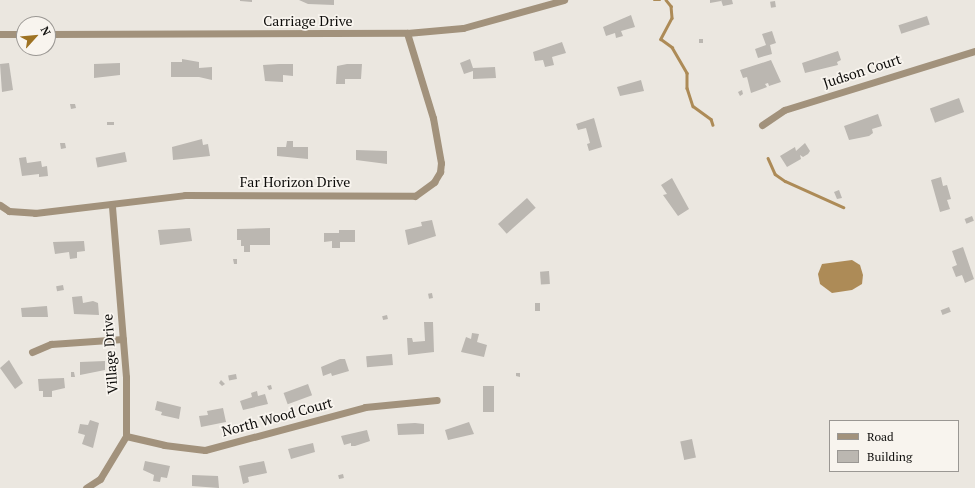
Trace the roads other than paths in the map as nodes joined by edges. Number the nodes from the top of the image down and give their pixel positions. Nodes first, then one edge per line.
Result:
1 (564, 0) edge
2 (0, 34) edge
3 (16, 34) edge
4 (56, 34) edge
5 (407, 34) junction
6 (975, 51) edge
7 (762, 125) dead end
8 (112, 204) junction
9 (0, 205) edge
10 (123, 339) junction
11 (32, 352) dead end
12 (437, 400) dead end
13 (126, 436) junction
14 (86, 488) edge

1 - 5 street, Carriage Drive
2 - 3 street
4 - 5 street, Carriage Drive
5 - 8 street, Far Horizon Drive
6 - 7 street, Judson Court
8 - 9 street, Far Horizon Drive
8 - 10 street, Village Drive
10 - 11 street
10 - 13 street, Village Drive
12 - 13 street, North Wood Court
13 - 14 street

